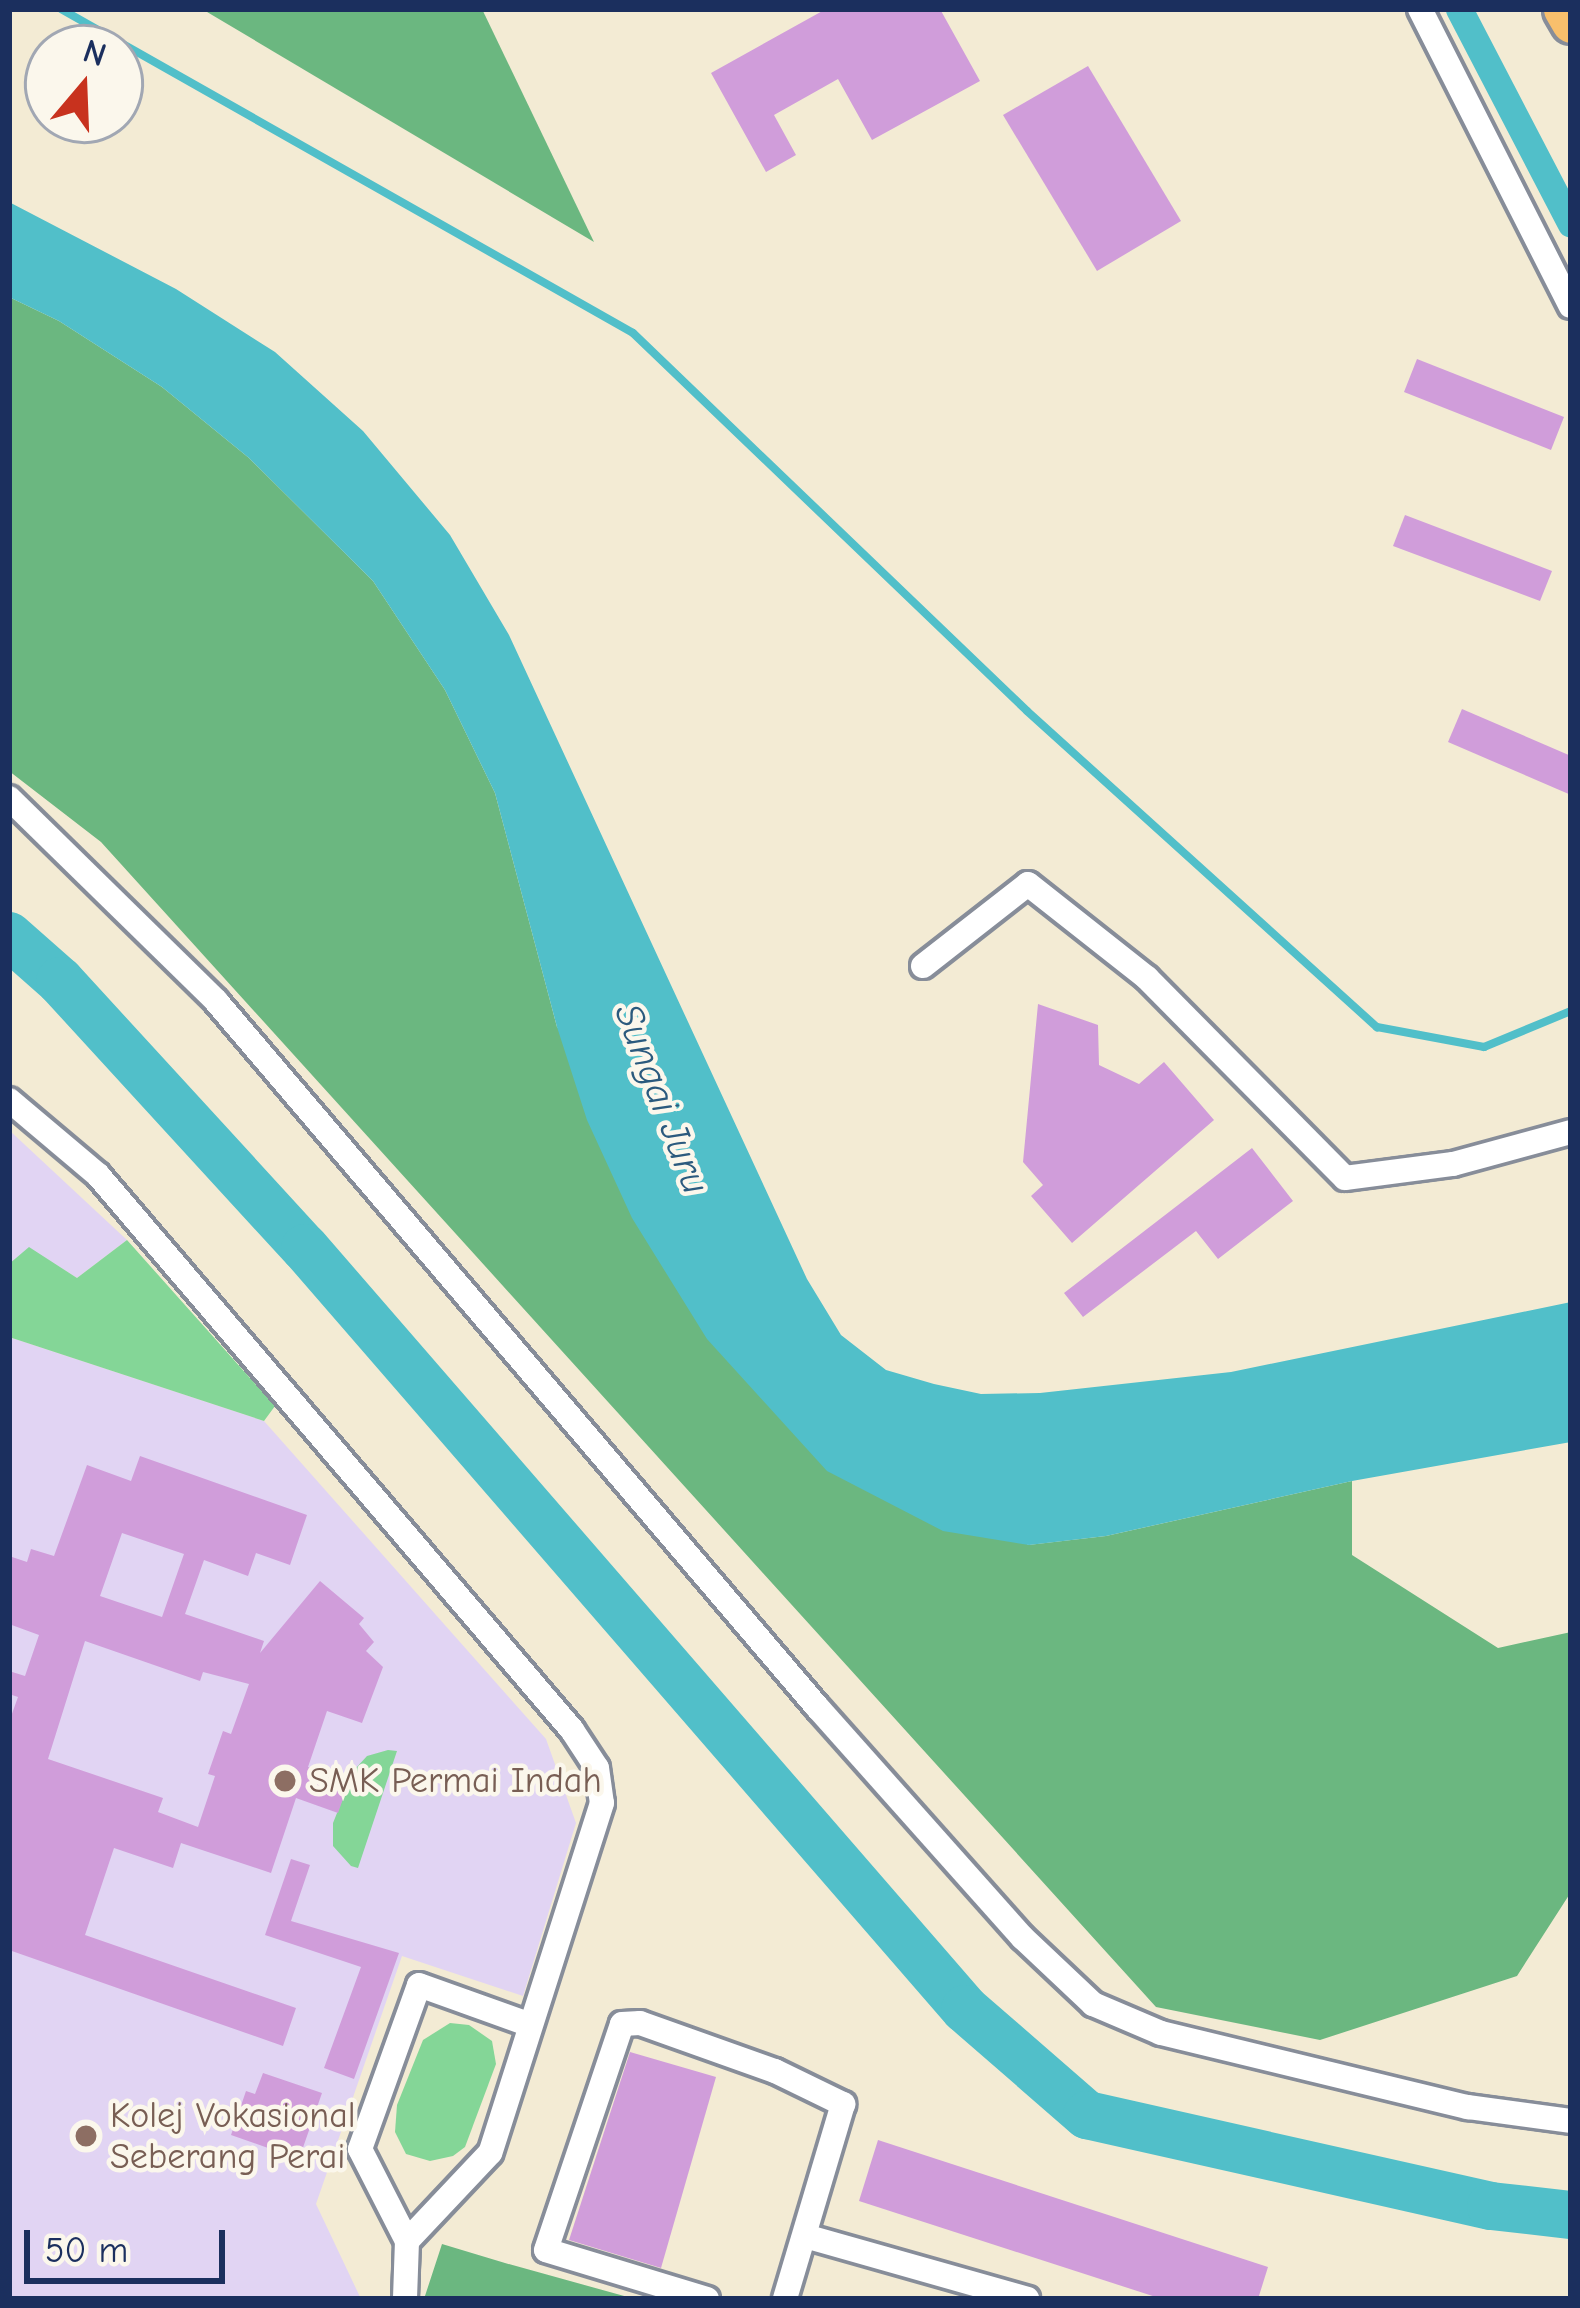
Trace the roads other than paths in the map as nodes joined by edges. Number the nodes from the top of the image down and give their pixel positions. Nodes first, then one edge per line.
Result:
1 (1420, 9) edge
2 (1563, 9) edge
3 (1571, 23) edge
4 (1571, 306) edge
5 (9, 797) edge
6 (923, 966) dead end
7 (9, 1100) edge
8 (1571, 1132) edge
9 (527, 2024) junction
10 (1571, 2120) edge
11 (805, 2236) junction
12 (407, 2241) junction
13 (405, 2299) edge
14 (707, 2299) edge
15 (785, 2299) edge
16 (1027, 2299) edge

1 - 4 street
2 - 3 highway
5 - 10 street
6 - 8 street
7 - 9 street
9 - 12 street
9 - 12 street
11 - 14 street
11 - 15 street
11 - 16 street
12 - 13 street

